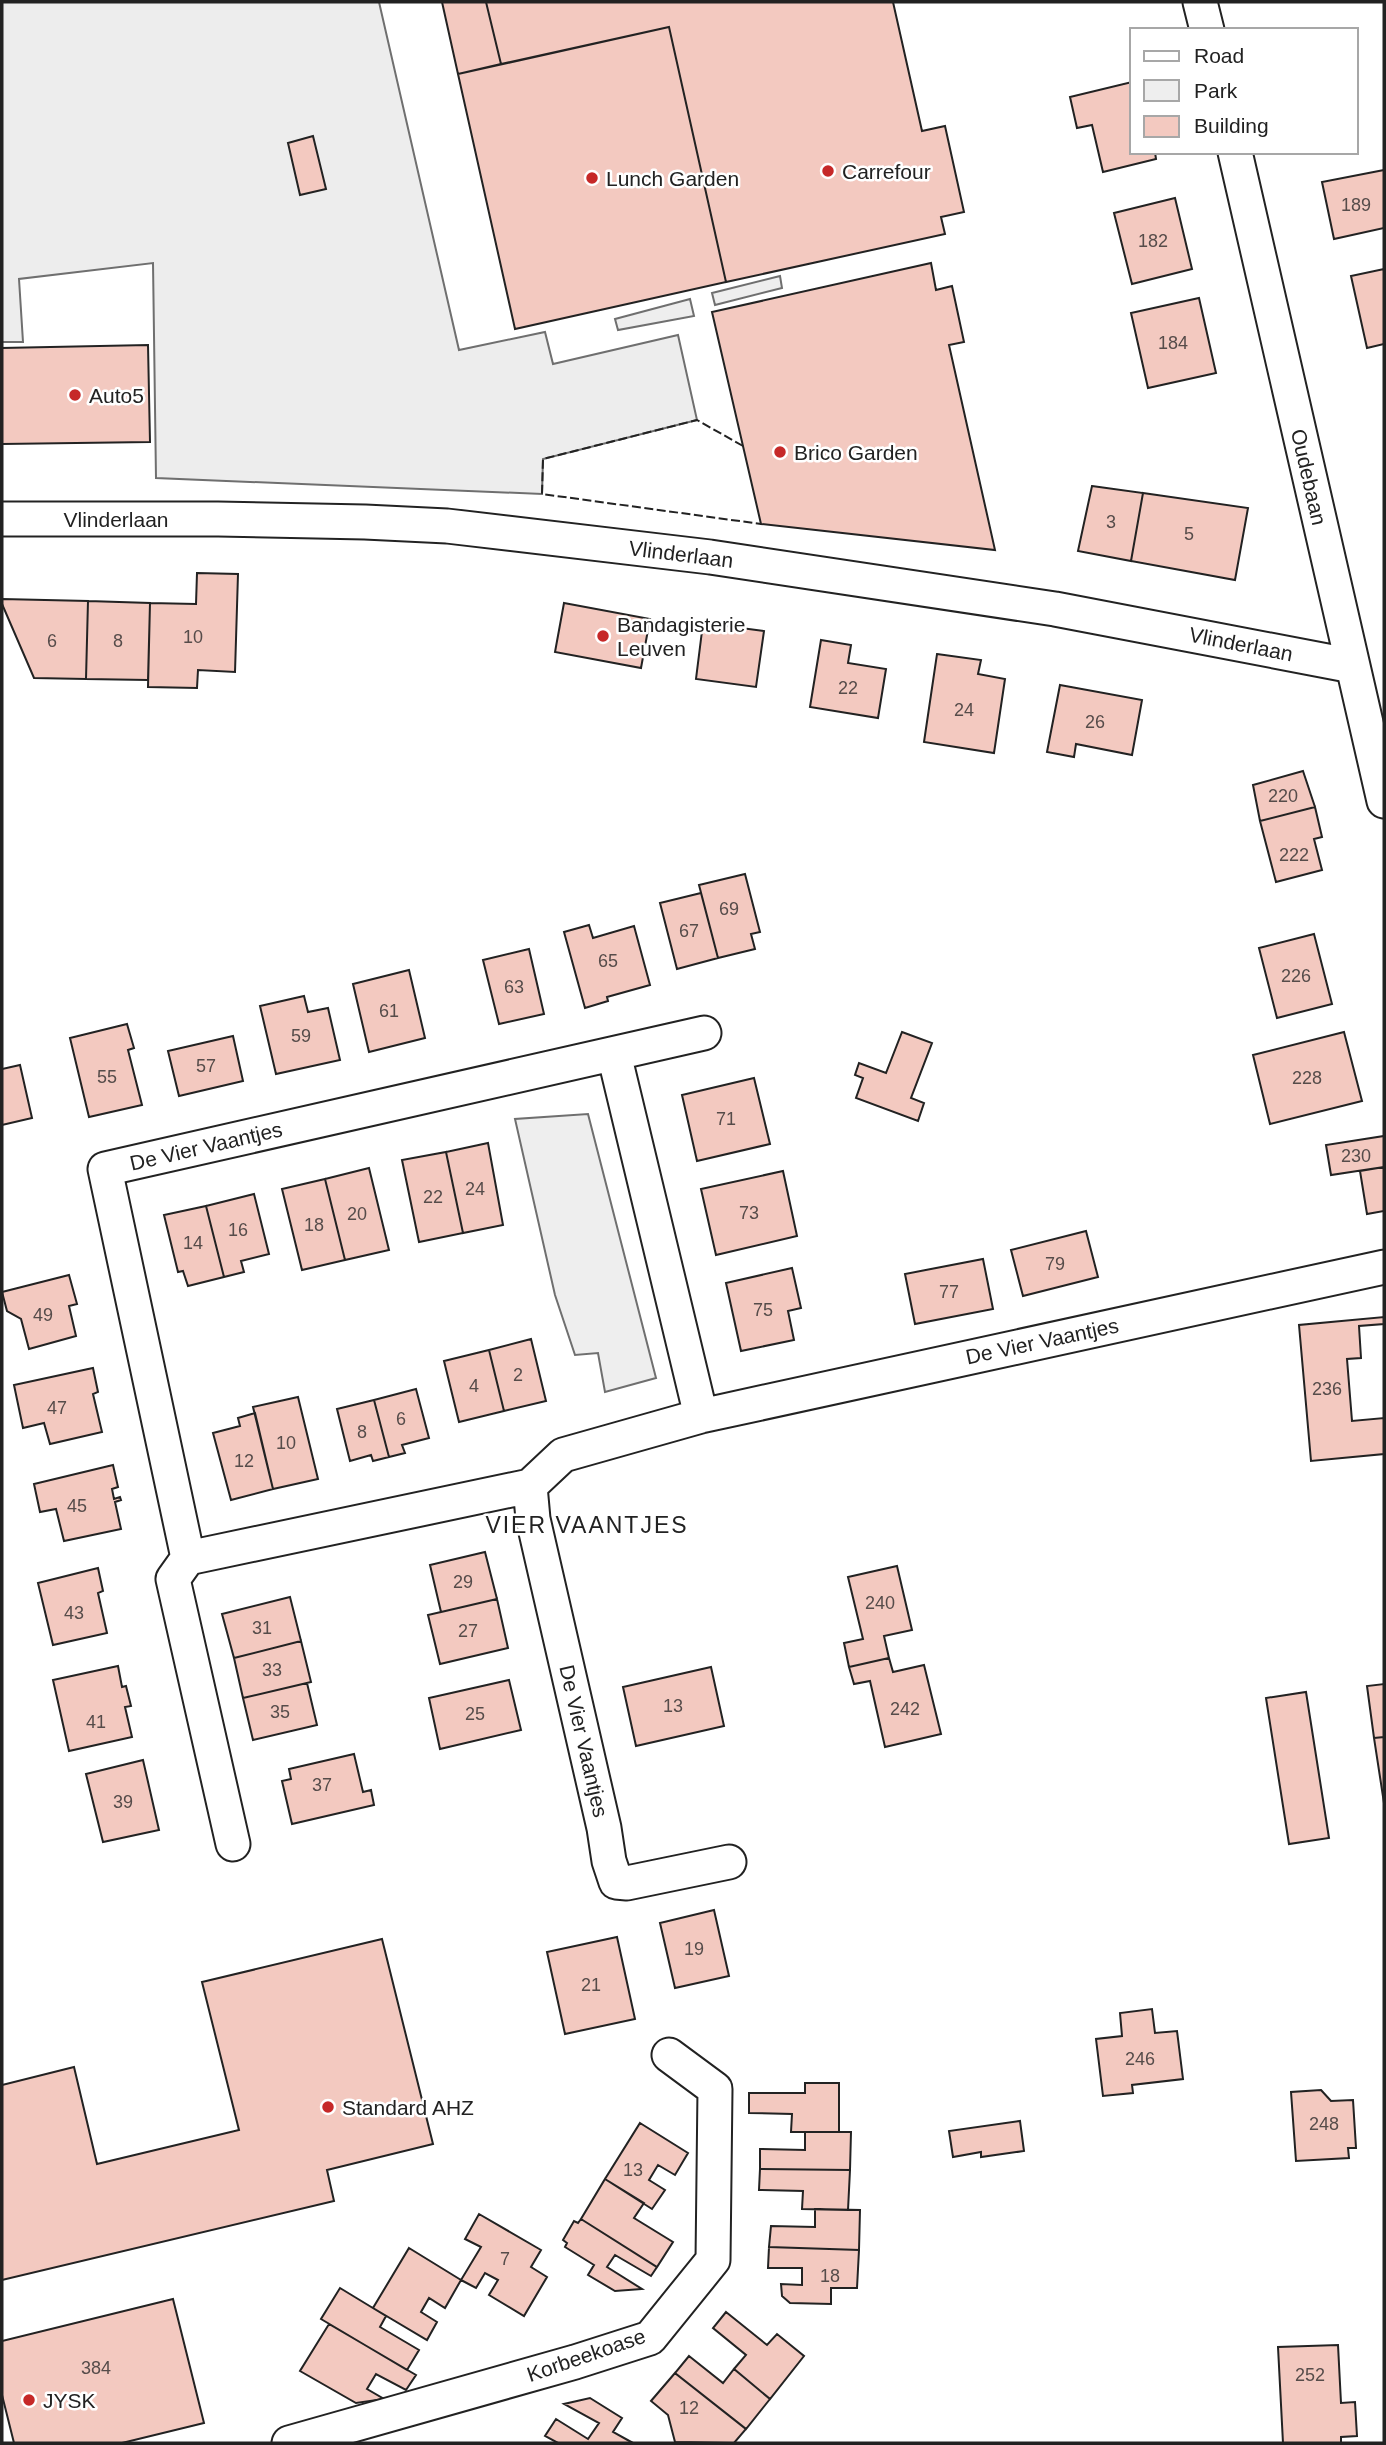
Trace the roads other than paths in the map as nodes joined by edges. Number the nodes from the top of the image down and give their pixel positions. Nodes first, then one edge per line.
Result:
1 (1200, 2) edge
2 (1206, 28) edge
3 (1235, 154) edge
4 (2, 519) edge
5 (1353, 666) junction
6 (1384, 801) edge
7 (704, 1033) dead end
8 (614, 1054) junction
9 (1384, 1267) edge
10 (701, 1416) junction
11 (530, 1486) junction
12 (188, 1558) junction
13 (233, 1844) dead end
14 (729, 1862) dead end
15 (668, 2055) dead end
16 (289, 2443) edge

1 - 2 street
3 - 5 street, Oudebaan
4 - 5 street, Vlinderlaan
5 - 6 street, Oudebaan
7 - 8 street, De Vier Vaantjes
8 - 10 street
8 - 12 street, De Vier Vaantjes
9 - 10 street, De Vier Vaantjes
10 - 11 street, De Vier Vaantjes
11 - 12 street
11 - 14 street, De Vier Vaantjes
12 - 13 street
15 - 16 street, Korbeekoase

